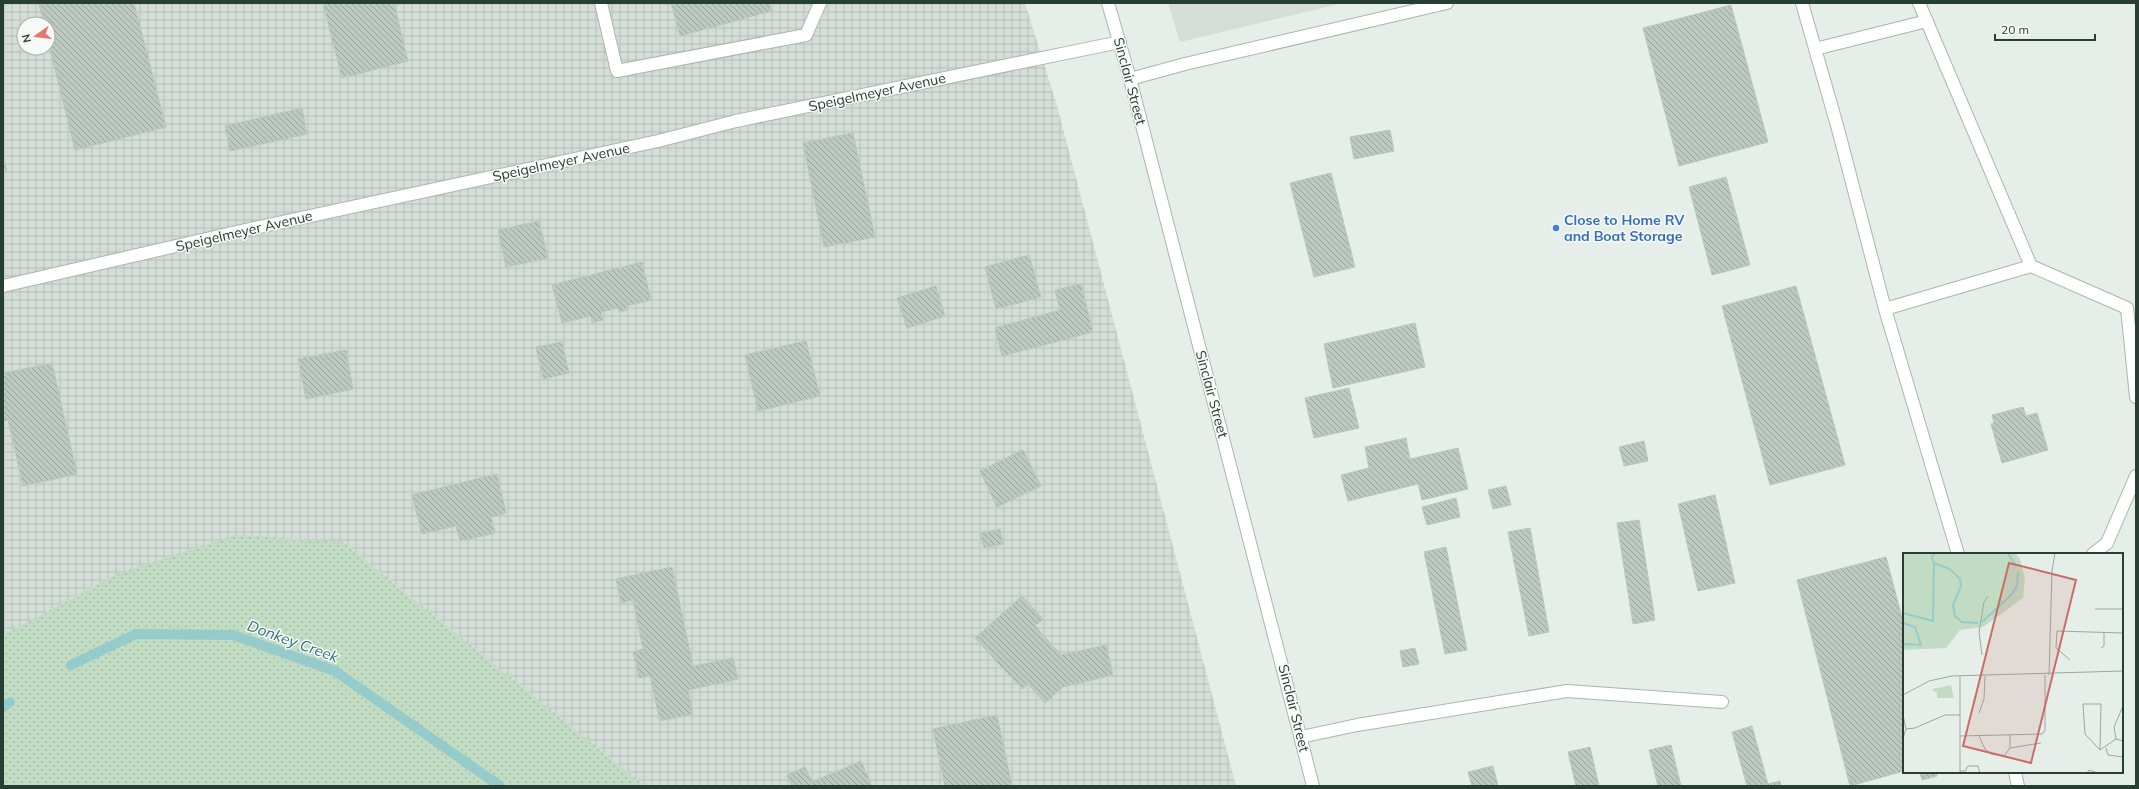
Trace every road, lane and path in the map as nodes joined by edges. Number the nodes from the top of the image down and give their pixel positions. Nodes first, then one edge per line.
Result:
1 (601, 3) edge
2 (820, 3) edge
3 (1108, 3) edge
4 (1447, 3) edge
5 (1802, 3) edge
6 (1919, 3) edge
7 (1927, 21) junction
8 (1120, 42) junction
9 (1815, 49) junction
10 (1130, 79) junction
11 (2031, 266) junction
12 (3, 286) edge
13 (1885, 309) junction
14 (2136, 397) edge
15 (2136, 476) edge
16 (1958, 553) edge
17 (2094, 553) edge
18 (1722, 702) dead end
19 (1301, 737) junction
20 (2015, 773) edge
21 (1313, 786) edge
22 (2018, 786) edge

1 - 2 street
3 - 8 street, Sinclair Street
4 - 10 street
5 - 9 street
6 - 7 street
7 - 9 street
7 - 11 street
8 - 10 street, Sinclair Street
8 - 12 street, Speigelmeyer Avenue
9 - 13 street
10 - 19 street, Sinclair Street
11 - 13 street
11 - 14 street
13 - 16 street
15 - 17 street
18 - 19 street
19 - 21 street, Sinclair Street
20 - 22 street

